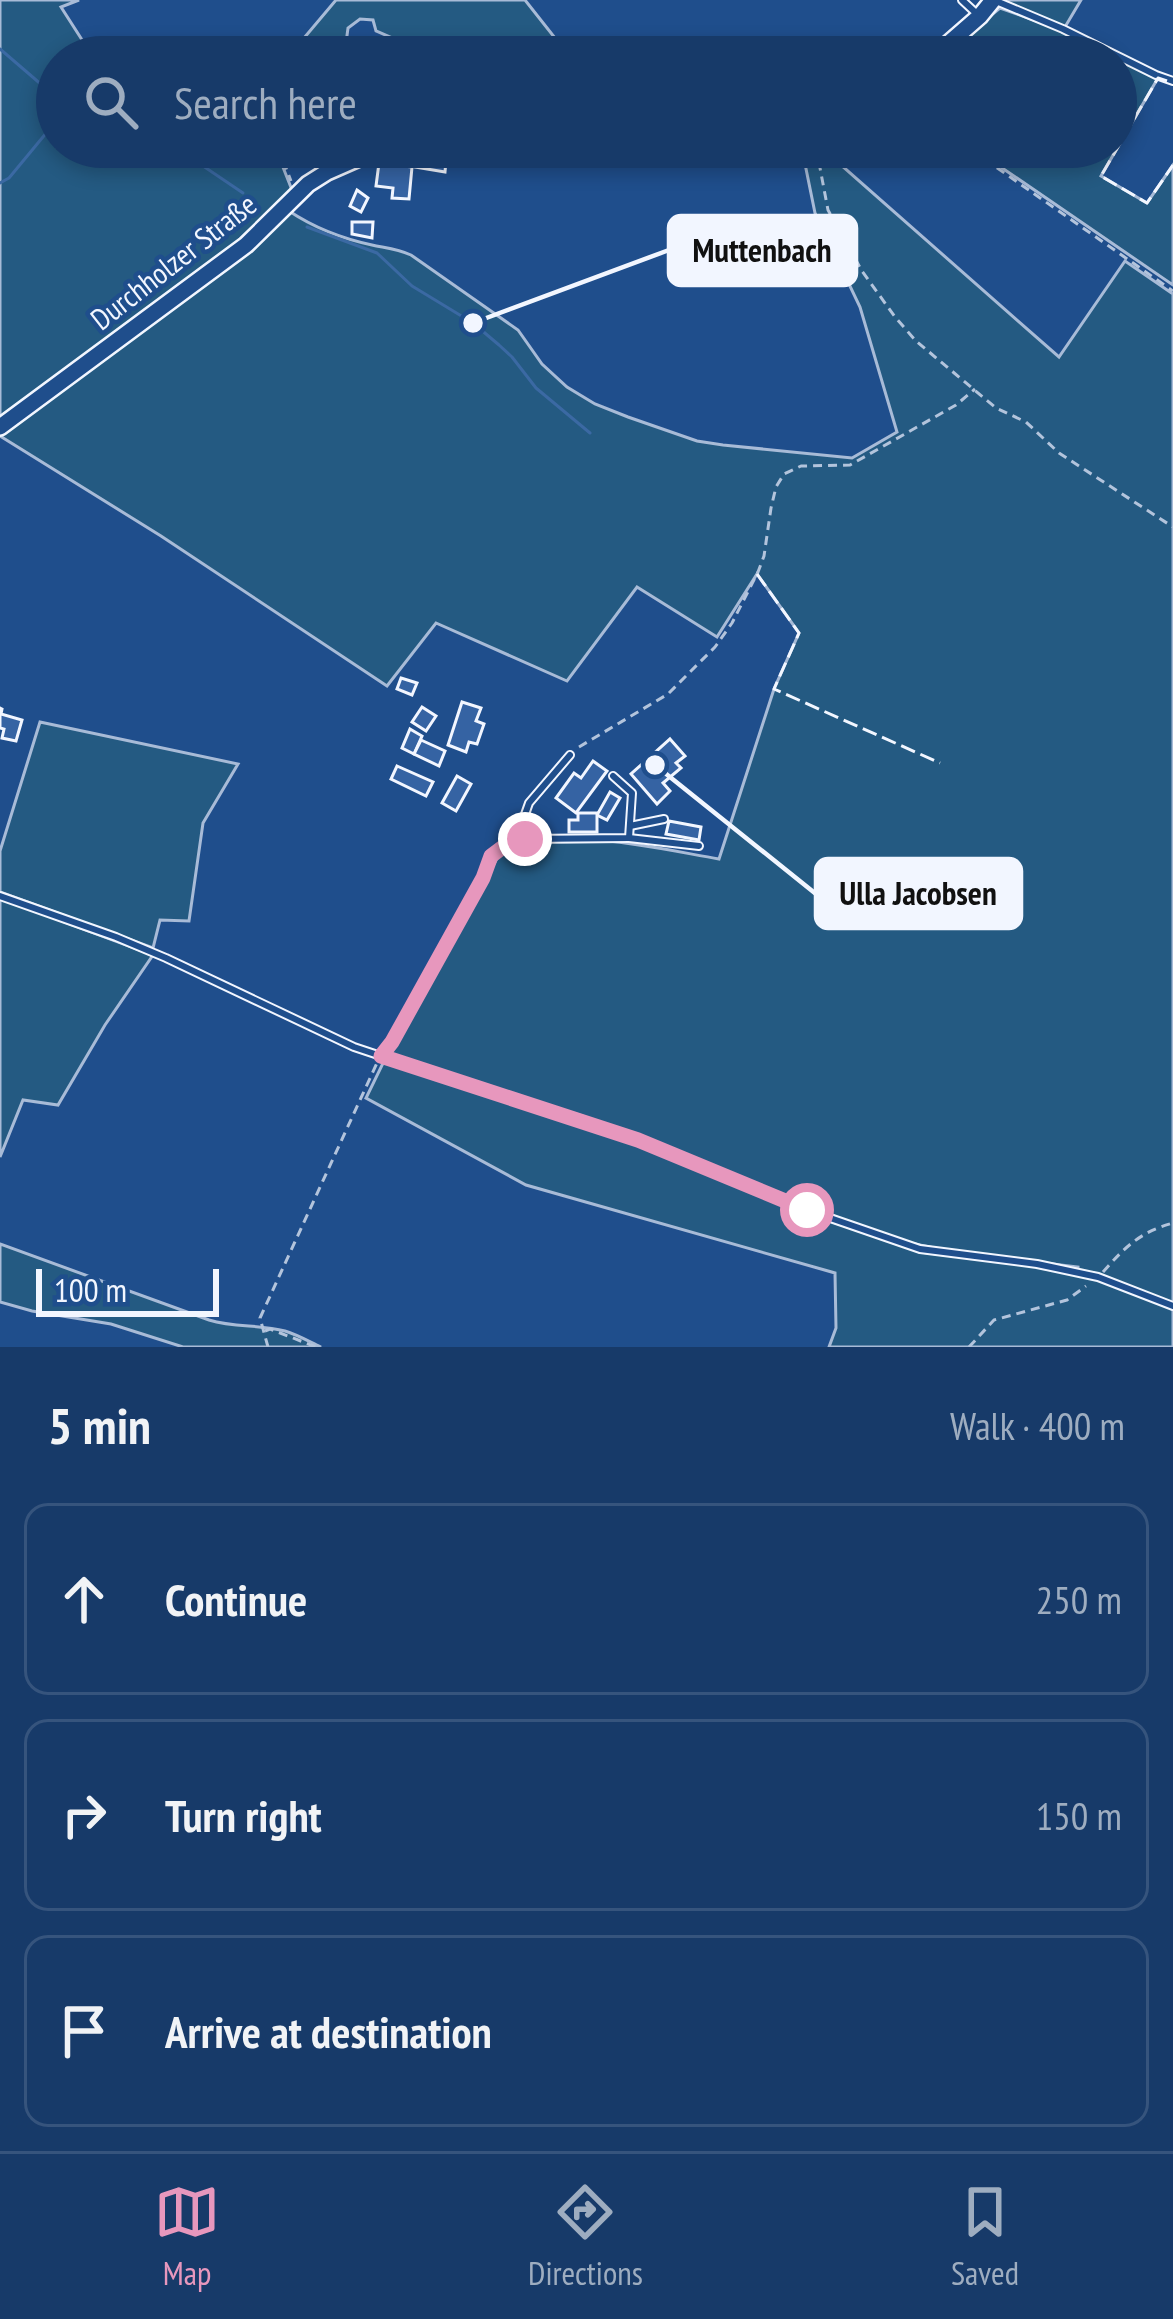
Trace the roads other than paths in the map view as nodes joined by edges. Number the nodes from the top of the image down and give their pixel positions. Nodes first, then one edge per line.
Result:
1 (962, 0) edge
2 (993, 0) edge
3 (980, 16) junction
4 (957, 36) edge
5 (1077, 36) edge
6 (1137, 66) edge
7 (1173, 81) edge
8 (336, 168) edge
9 (0, 427) edge
10 (570, 755) road end
11 (613, 776) dead end
12 (664, 819) dead end
13 (630, 826) junction
14 (629, 838) junction
15 (516, 840) junction
16 (699, 846) dead end
17 (0, 896) edge
18 (381, 1056) junction
19 (1173, 1306) edge

1 - 3 lane
2 - 3 main road
2 - 5 lane
3 - 4 main road
6 - 7 lane
8 - 9 main road, Durchholzer Straße
10 - 15 lane
11 - 13 lane
12 - 13 lane
13 - 14 lane
14 - 15 lane
14 - 16 lane
15 - 18 lane
17 - 18 lane
18 - 19 lane

